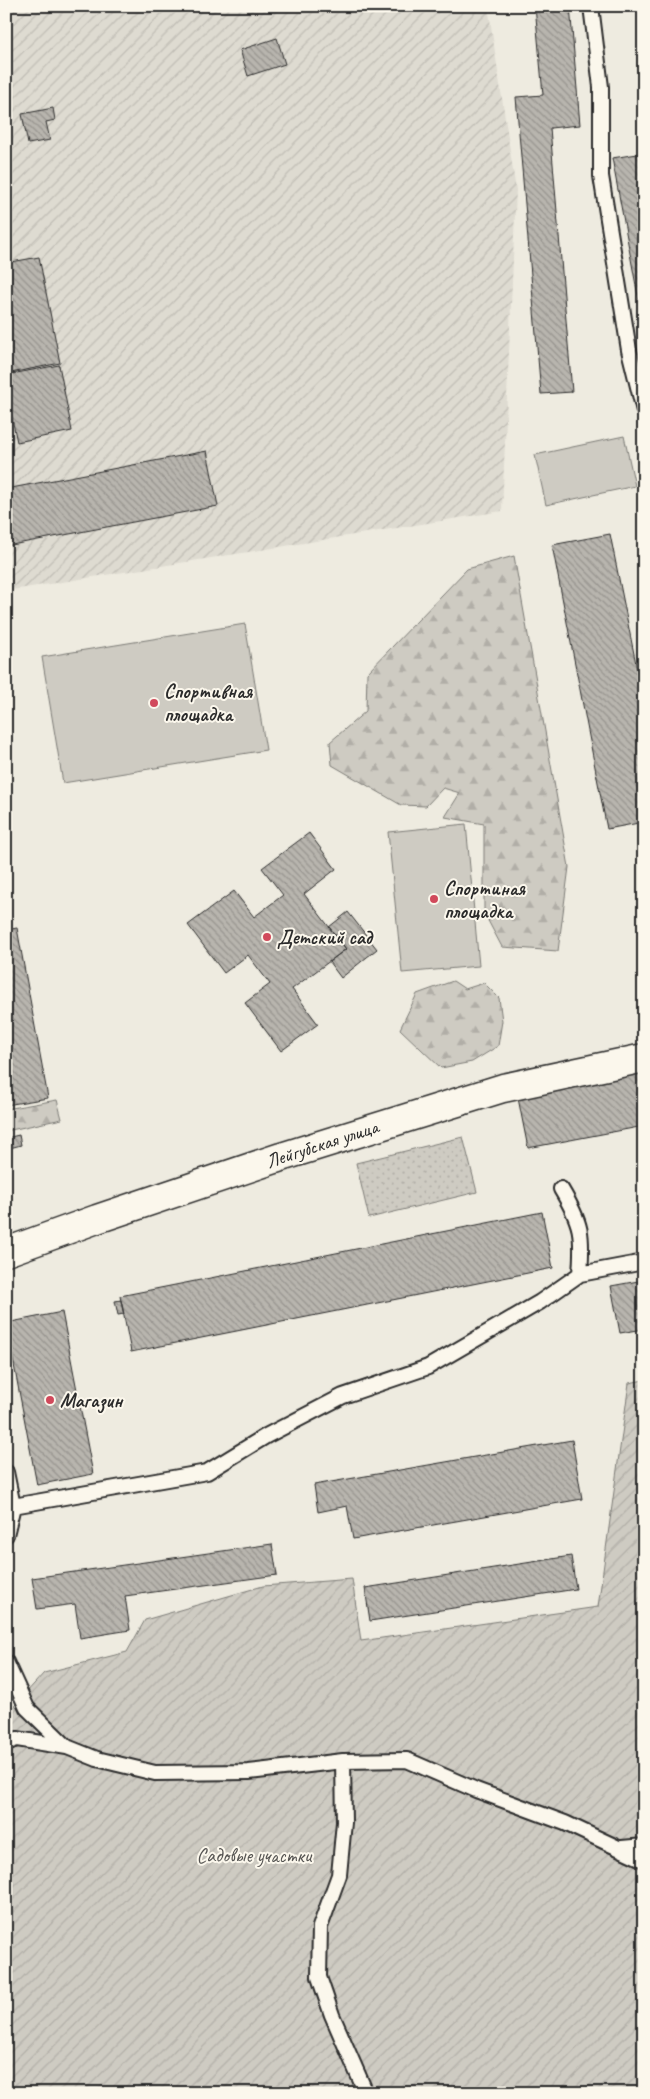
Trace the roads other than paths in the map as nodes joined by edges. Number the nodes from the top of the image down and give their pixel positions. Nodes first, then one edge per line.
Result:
1 (591, 6) edge
2 (644, 411) edge
3 (644, 1058) edge
4 (562, 1188) dead end
5 (6, 1252) edge
6 (644, 1262) edge
7 (580, 1274) junction
8 (6, 1472) edge
9 (13, 1506) junction
10 (6, 1535) edge
11 (6, 1662) edge
12 (6, 1743) edge
13 (67, 1747) junction
14 (343, 1761) junction
15 (644, 1846) edge
16 (622, 1848) junction
17 (644, 1860) edge
18 (366, 2093) edge

1 - 2 lane
3 - 5 street, Лейгубская улица
4 - 7 lane
6 - 7 lane
7 - 9 lane
8 - 9 lane
9 - 10 lane
11 - 13 lane
12 - 13 lane
13 - 14 lane
14 - 16 lane
14 - 18 lane
15 - 16 lane
16 - 17 lane

